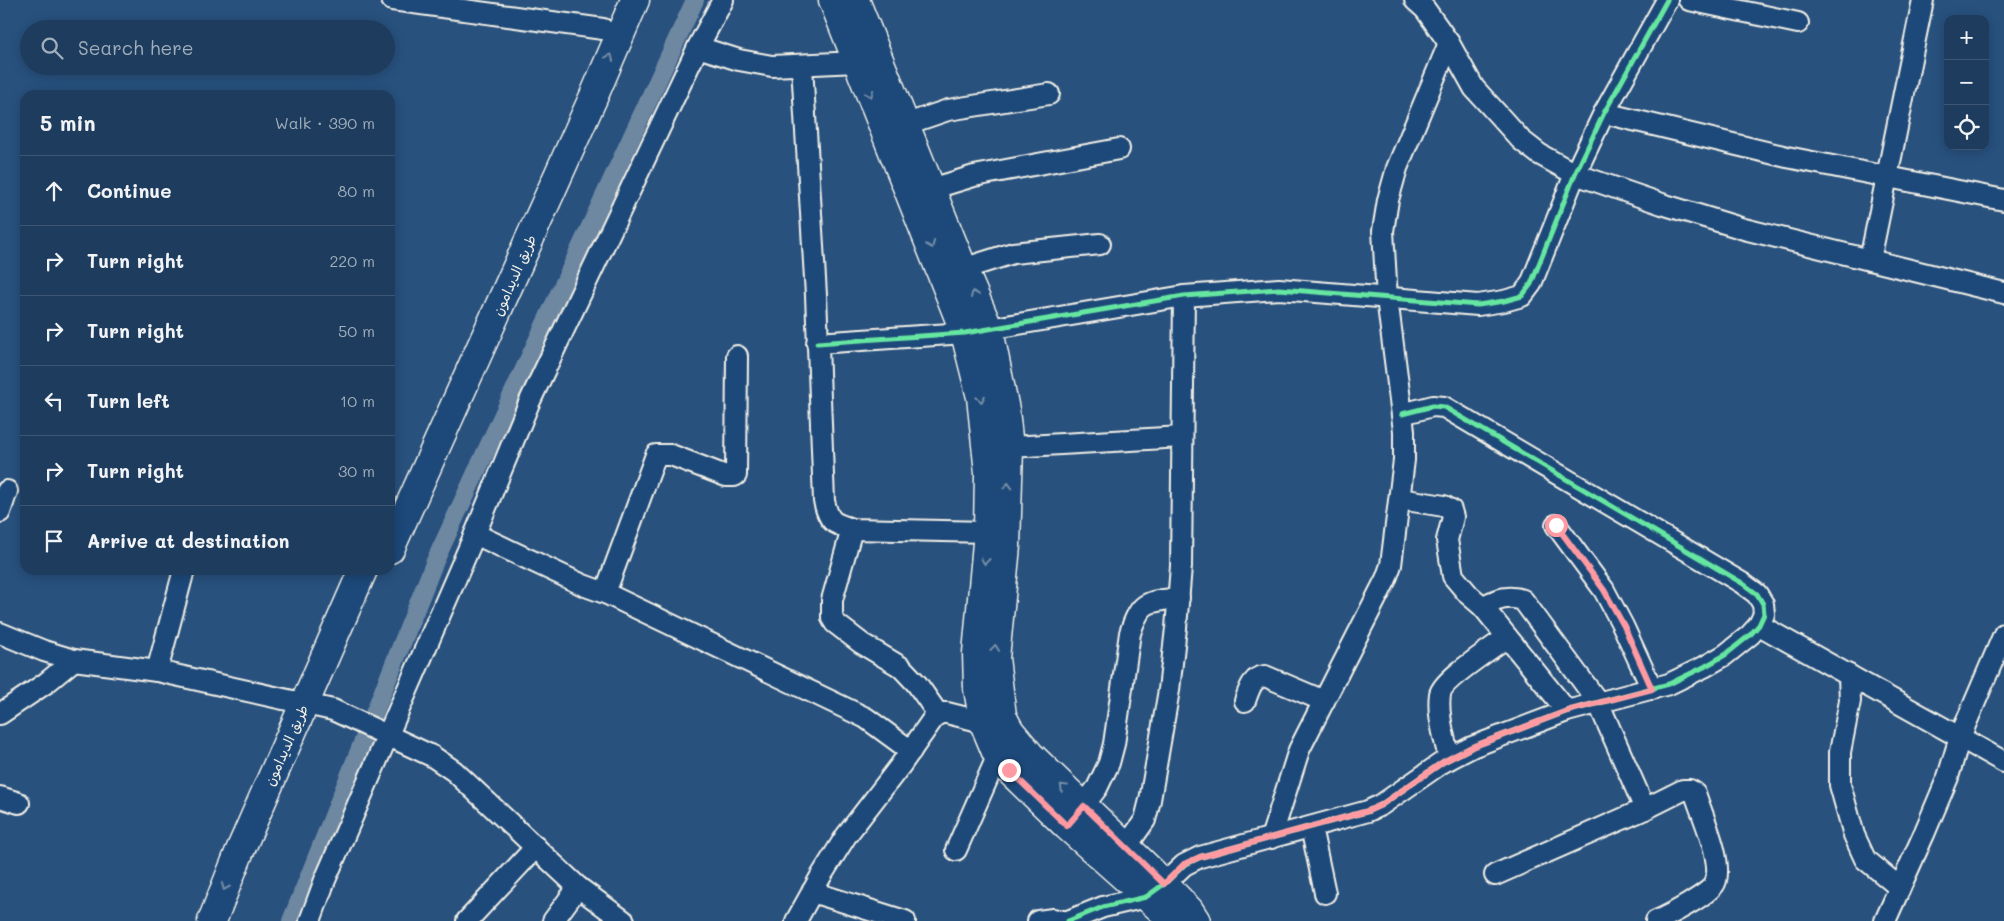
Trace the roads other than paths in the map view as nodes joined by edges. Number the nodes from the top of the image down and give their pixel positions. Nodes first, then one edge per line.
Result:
1 (392, 0) edge
2 (614, 0) edge
3 (635, 0) edge
4 (723, 0) edge
5 (833, 0) edge
6 (855, 0) edge
7 (1415, 0) edge
8 (1668, 0) edge
9 (1689, 0) edge
10 (1923, 0) edge
11 (1798, 23) dead end
12 (603, 29) junction
13 (1449, 43) junction
14 (698, 47) junction
15 (857, 62) junction
16 (802, 66) junction
17 (1049, 94) dead end
18 (585, 95) junction
19 (1604, 113) junction
20 (895, 127) junction
21 (1119, 149) dead end
22 (1575, 174) junction
23 (1888, 178) junction
24 (921, 192) junction
25 (2004, 200) edge
26 (1100, 244) dead end
27 (1870, 260) junction
28 (953, 272) junction
29 (2004, 293) edge
30 (1184, 296) junction
31 (1386, 298) junction
32 (977, 331) junction
33 (818, 342) junction
34 (737, 356) dead end
35 (1402, 414) junction
36 (1182, 437) junction
37 (1009, 447) junction
38 (7, 492) dead end
39 (395, 499) edge
40 (1400, 499) junction
41 (0, 512) edge
42 (1556, 525) dead end
43 (852, 529) junction
44 (988, 532) junction
45 (475, 534) junction
46 (395, 537) edge
47 (183, 575) edge
48 (361, 575) edge
49 (378, 575) edge
50 (606, 593) junction
51 (1178, 598) junction
52 (1483, 607) junction
53 (1759, 624) junction
54 (0, 633) edge
55 (2004, 634) edge
56 (1507, 637) junction
57 (74, 660) junction
58 (157, 671) junction
59 (1849, 675) junction
60 (1652, 689) junction
61 (1245, 701) dead end
62 (1324, 701) junction
63 (1598, 702) junction
64 (319, 707) junction
65 (1567, 711) junction
66 (0, 714) edge
67 (938, 714) junction
68 (382, 732) junction
69 (1002, 737) junction
70 (1960, 737) junction
71 (911, 751) junction
72 (1449, 759) junction
73 (2004, 762) edge
74 (0, 797) edge
75 (19, 803) dead end
76 (1645, 809) junction
77 (1075, 816) junction
78 (1311, 827) junction
79 (1271, 838) junction
80 (536, 847) junction
81 (1126, 847) junction
82 (956, 850) dead end
83 (1495, 876) dead end
84 (578, 887) junction
85 (1900, 888) junction
86 (1155, 891) junction
87 (812, 892) junction
88 (1325, 893) dead end
89 (212, 921) edge
90 (232, 921) edge
91 (310, 921) edge
92 (467, 921) edge
93 (553, 921) edge
94 (624, 921) edge
95 (796, 921) edge
96 (905, 921) edge
97 (1038, 921) edge
98 (1063, 921) edge
99 (1068, 921) edge
100 (1171, 921) edge
101 (1196, 921) edge
102 (1656, 921) edge
103 (1885, 921) edge

1 - 12 street
2 - 12 street, طريق الديدامون
18 -> 3 street, طريق الديدامون
4 - 14 street
5 - 15 street
6 - 20 street
7 - 13 street
8 - 19 street
9 - 11 street
10 - 23 street
12 - 18 street, طريق الديدامون
13 - 22 street
13 - 31 street
14 - 16 street
14 - 45 street
15 - 16 street
15 -> 20 street
16 - 33 street
17 - 20 street
18 - 39 street, طريق الديدامون
18 - 46 street, طريق الديدامون
19 - 22 street
19 - 23 street
20 - 24 street
21 - 24 street
22 - 27 street
22 - 31 street
23 - 25 street
23 - 27 street
24 - 28 street
26 - 28 street
27 - 29 street
28 - 32 street
30 - 31 street
30 - 32 street
30 - 36 street
31 - 35 street
32 - 33 street
32 - 37 street
32 -> 44 street
33 - 43 street
34 - 50 street
35 - 40 street
35 - 53 street
36 - 37 street
36 - 51 street
69 -> 37 street
38 - 41 street
40 - 52 street
40 - 62 street
42 - 60 street
43 - 44 street
43 - 67 street
44 -> 69 street
45 - 50 street
45 - 68 street
47 - 58 street
48 - 64 street, طريق الديدامون
49 - 64 street, طريق الديدامون
50 - 71 street
51 - 77 street
51 - 81 street
52 - 56 street
52 - 63 street
53 - 59 street
53 - 60 street
54 - 57 street
55 - 70 street
56 - 65 street
56 - 72 street
57 - 58 street
57 - 66 street
58 - 64 street
59 - 70 street
59 - 85 street
60 - 63 street
61 - 62 street
62 - 79 street
63 - 65 street
63 - 76 street
64 - 68 street
64 -> 89 street, طريق الديدامون
64 - 90 street, طريق الديدامون
65 - 72 street
67 - 69 street
67 - 71 street
68 - 80 street
68 - 91 street
69 - 77 street
69 - 82 street
70 - 73 street
70 - 85 street
71 - 87 street
72 - 78 street
74 - 75 street
76 - 83 street
76 - 102 street
77 - 81 street
77 - 86 street
78 - 79 street
78 - 88 street
79 - 86 street
80 - 84 street
80 - 92 street
81 - 86 street
84 - 93 street
84 - 94 street
85 - 103 street
86 - 99 street
86 - 100 street
86 - 101 street
87 - 95 street
87 - 96 street
97 - 98 street

